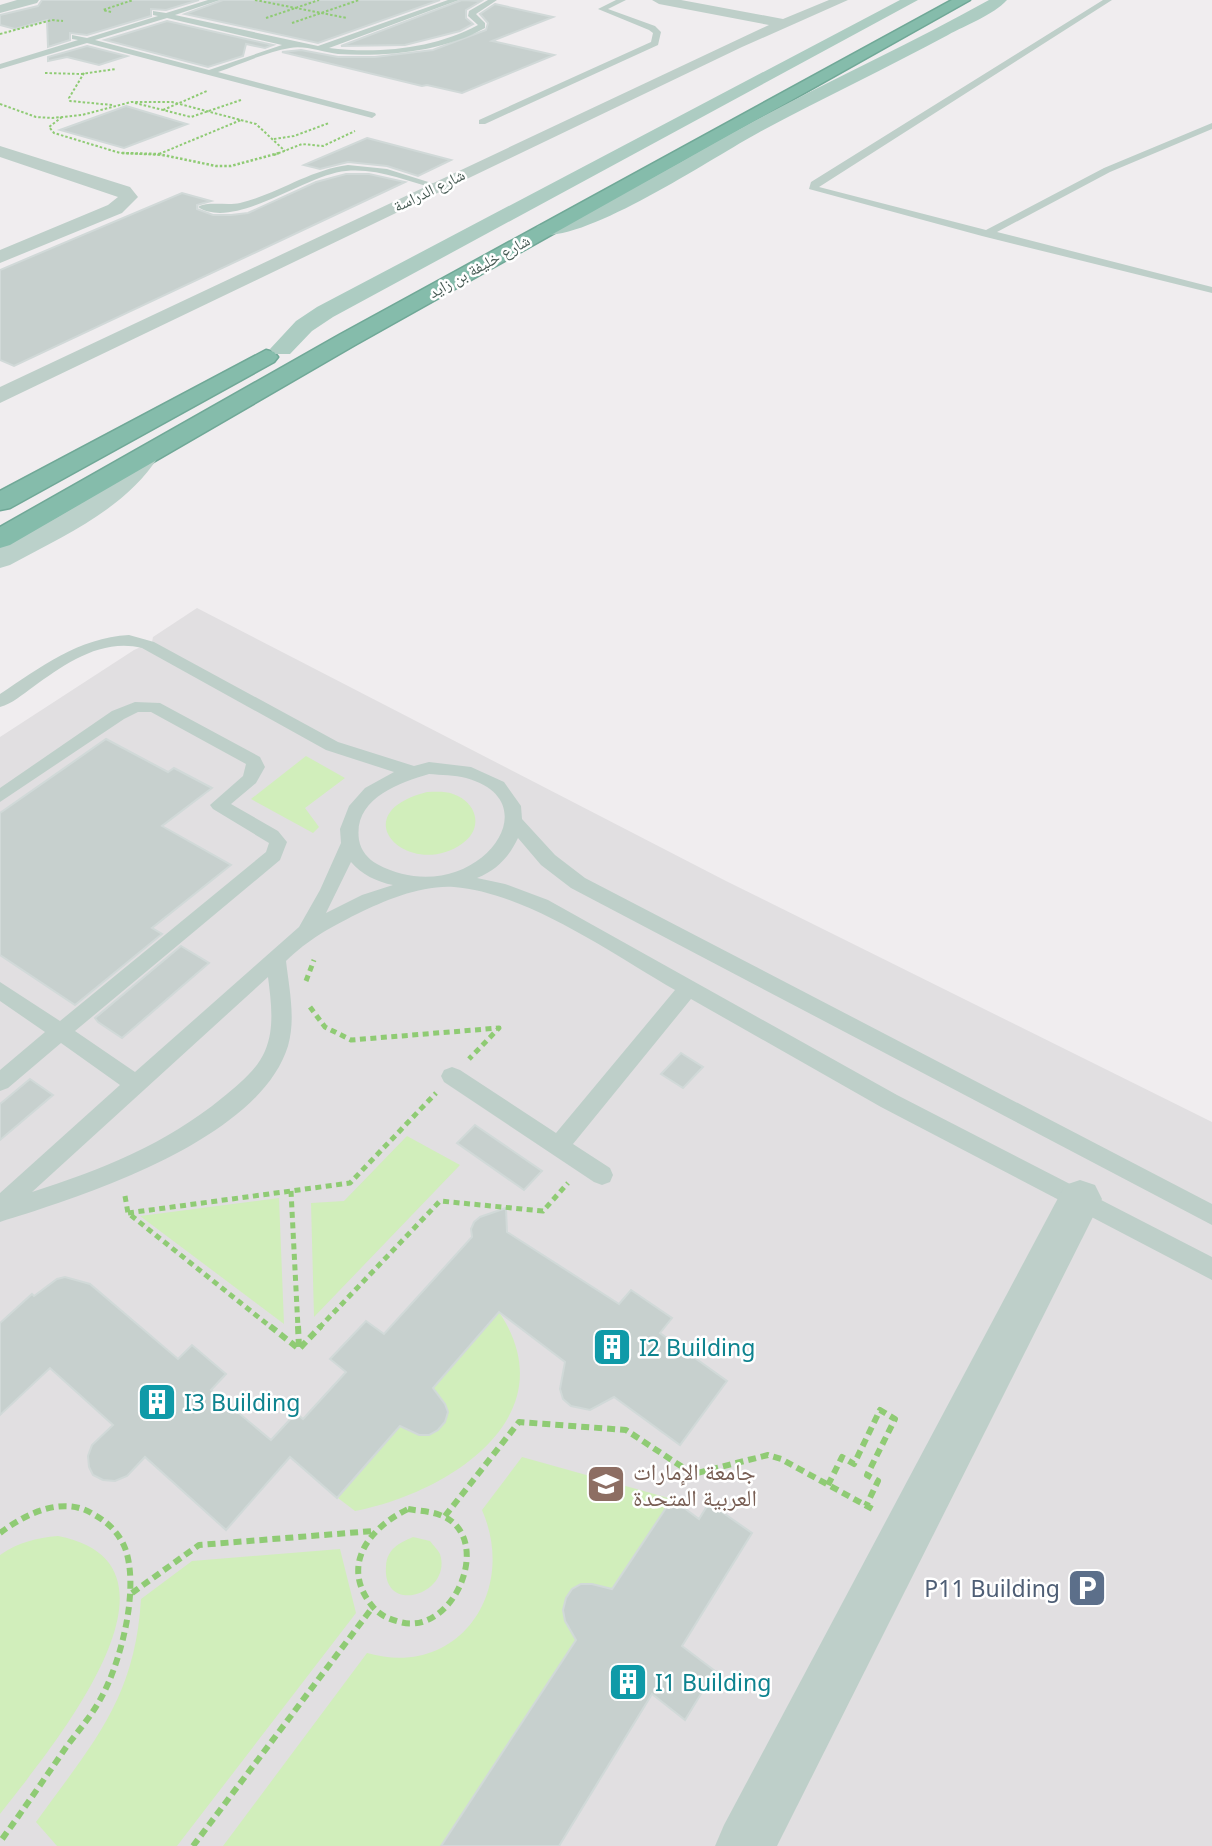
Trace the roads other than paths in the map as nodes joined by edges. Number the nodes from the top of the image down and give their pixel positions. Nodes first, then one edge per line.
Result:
1 (33, 0) edge
2 (194, 0) edge
3 (216, 0) edge
4 (455, 0) edge
5 (493, 0) edge
6 (622, 0) edge
7 (659, 0) edge
8 (841, 0) edge
9 (911, 0) edge
10 (939, 0) edge
11 (962, 0) edge
12 (1000, 0) edge
13 (1108, 0) edge
14 (0, 9) edge
15 (156, 13) junction
16 (169, 16) junction
17 (785, 24) junction
18 (75, 37) junction
19 (87, 40) junction
20 (291, 44) junction
21 (317, 49) junction
22 (2, 64) edge
23 (207, 73) junction
24 (372, 114) dead end
25 (482, 122) dead end
26 (1212, 126) edge
27 (0, 151) edge
28 (37, 163) junction
29 (12, 171) dead end
30 (436, 186) junction
31 (203, 207) dead end
32 (545, 230) junction
33 (986, 234) junction
34 (0, 257) edge
35 (1212, 290) edge
36 (282, 349) junction
37 (7, 387) edge
38 (146, 456) junction
39 (0, 502) edge
40 (0, 539) edge
41 (0, 559) edge
42 (0, 702) edge
43 (409, 771) junction
44 (0, 796) edge
45 (516, 824) junction
46 (350, 844) junction
47 (452, 880) junction
48 (419, 883) junction
49 (305, 932) junction
50 (276, 958) junction
51 (688, 989) junction
52 (0, 990) edge
53 (60, 1032) junction
54 (452, 1076) road end
55 (0, 1082) edge
56 (135, 1084) junction
57 (558, 1146) junction
58 (594, 1169) road end
59 (1080, 1199) junction
60 (0, 1209) edge
61 (1212, 1215) edge
62 (1212, 1269) edge
63 (745, 1846) edge

1 - 14 street
2 - 15 lane
3 - 16 lane
4 - 21 lane
5 - 21 lane
6 - 25 lane
7 - 17 street
8 - 17 street, شارع الدراسة
9 - 36 main road
10 - 36 highway, شارع خليفة بن زايد
11 - 32 highway, شارع خليفة بن زايد
12 - 32 main road
13 - 33 lane
15 - 16 lane
15 - 18 lane
16 - 19 lane
16 - 20 lane
17 - 30 street, شارع الدراسة
18 - 19 lane
18 - 22 lane
19 - 22 lane
19 - 23 lane
20 - 21 lane
20 - 23 lane
23 - 24 lane
26 - 33 lane
27 - 28 street
28 - 29 street
28 - 34 street
30 - 31 lane
30 - 37 street, شارع الدراسة
32 - 38 highway, شارع خليفة بن زايد
33 - 35 lane
36 - 39 highway, شارع خليفة بن زايد
38 - 40 highway, شارع خليفة بن زايد
38 - 41 street
42 - 43 lane
43 - 45 lane
43 - 46 lane
44 - 53 lane
45 - 47 lane
45 - 61 lane
46 - 48 lane
46 - 49 lane
47 - 48 lane
47 - 51 lane
48 - 49 lane
49 - 50 lane
50 - 56 lane
50 - 60 lane
51 - 57 lane
51 - 59 lane
52 - 53 lane
53 - 55 lane
53 - 56 lane
54 - 57 lane
56 - 60 lane
57 - 58 lane
59 - 62 lane
59 - 63 street

